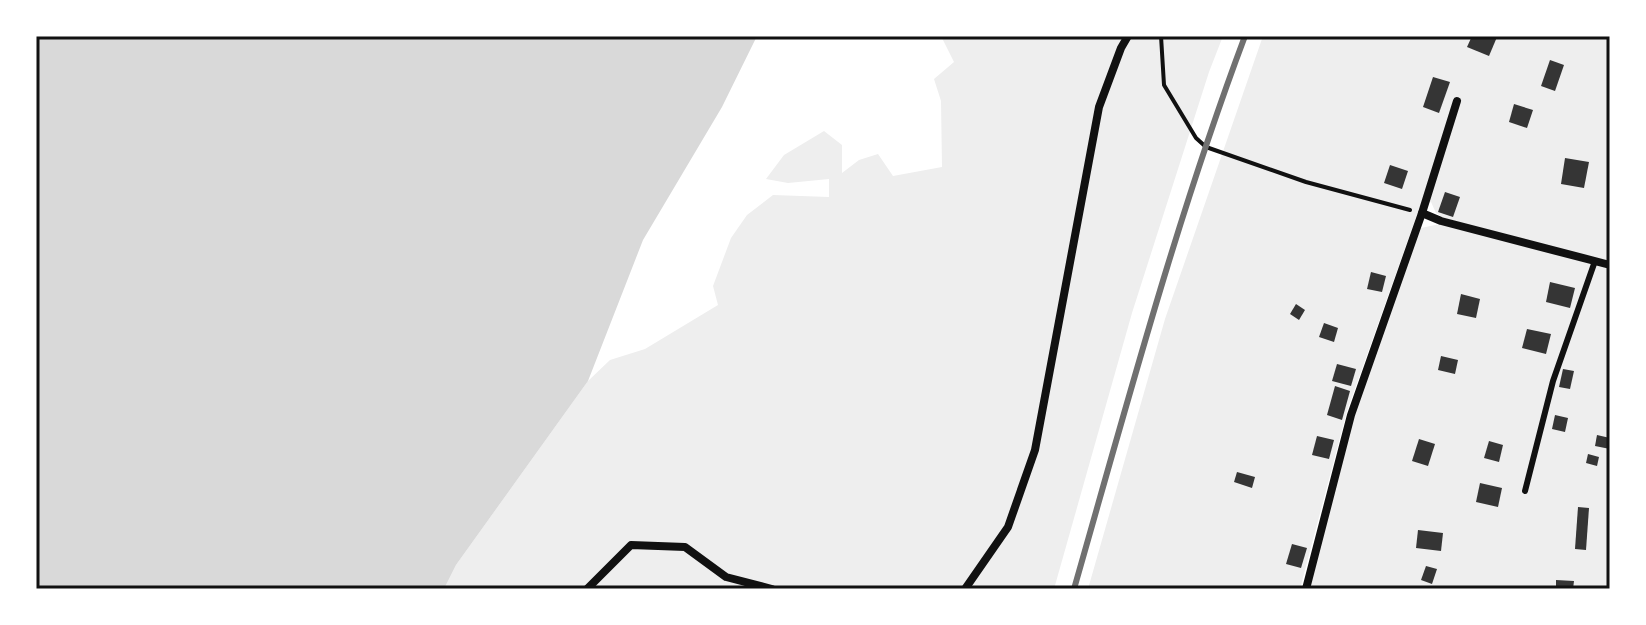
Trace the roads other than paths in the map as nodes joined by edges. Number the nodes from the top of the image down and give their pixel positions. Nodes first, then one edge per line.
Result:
1 (1128, 36) edge
2 (1457, 101) dead end
3 (1422, 213) junction
4 (1595, 261) junction
5 (1610, 265) edge
6 (1525, 491) dead end
7 (587, 589) edge
8 (772, 589) edge
9 (965, 589) edge
10 (1306, 589) edge

1 - 9 street
2 - 3 street
3 - 4 street
3 - 10 street
4 - 5 street
4 - 6 lane
7 - 8 street

